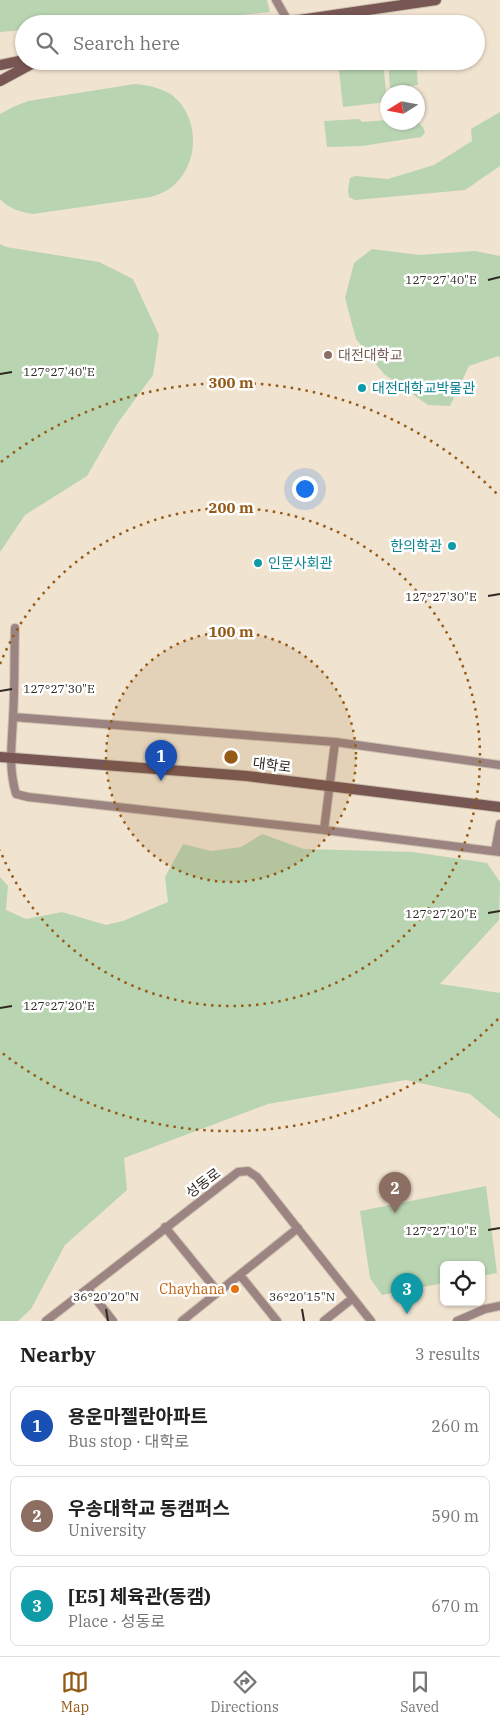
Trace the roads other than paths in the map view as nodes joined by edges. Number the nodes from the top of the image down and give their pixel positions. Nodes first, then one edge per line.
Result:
1 (276, 0) edge
2 (436, 0) edge
3 (284, 15) edge
4 (335, 15) edge
5 (15, 62) edge
6 (0, 65) edge
7 (20, 70) edge
8 (0, 81) edge
9 (16, 628) dead end
10 (13, 717) junction
11 (335, 742) junction
12 (5, 757) edge
13 (500, 765) edge
14 (330, 786) junction
15 (500, 807) edge
16 (500, 824) edge
17 (324, 830) junction
18 (498, 852) edge
19 (165, 1227) junction
20 (298, 1228) junction
21 (240, 1274) junction
22 (88, 1289) junction
23 (218, 1292) junction
24 (353, 1298) junction
25 (500, 1306) edge
26 (46, 1321) edge
27 (113, 1321) edge
28 (182, 1321) edge
29 (277, 1321) edge
30 (324, 1321) edge
31 (371, 1321) edge
32 (457, 1321) edge

1 - 3 street
2 - 4 main road
5 - 6 main road
7 - 8 main road
9 - 10 street
10 - 11 street, 대학로
10 - 12 street
11 - 13 street, 대학로
11 - 14 street
12 - 14 main road, 대학로
12 - 17 street
14 - 15 main road, 대학로
14 - 17 street
16 - 18 street
17 - 18 street
19 - 20 street, 성동로
19 - 22 street, 성동로
19 - 23 street
20 - 21 street
20 - 24 street, 성동로
21 - 23 street
21 - 29 street
22 - 26 street, 성동로
22 - 27 street
23 - 28 street
24 - 30 street
24 - 31 street, 성동로
25 - 32 street

